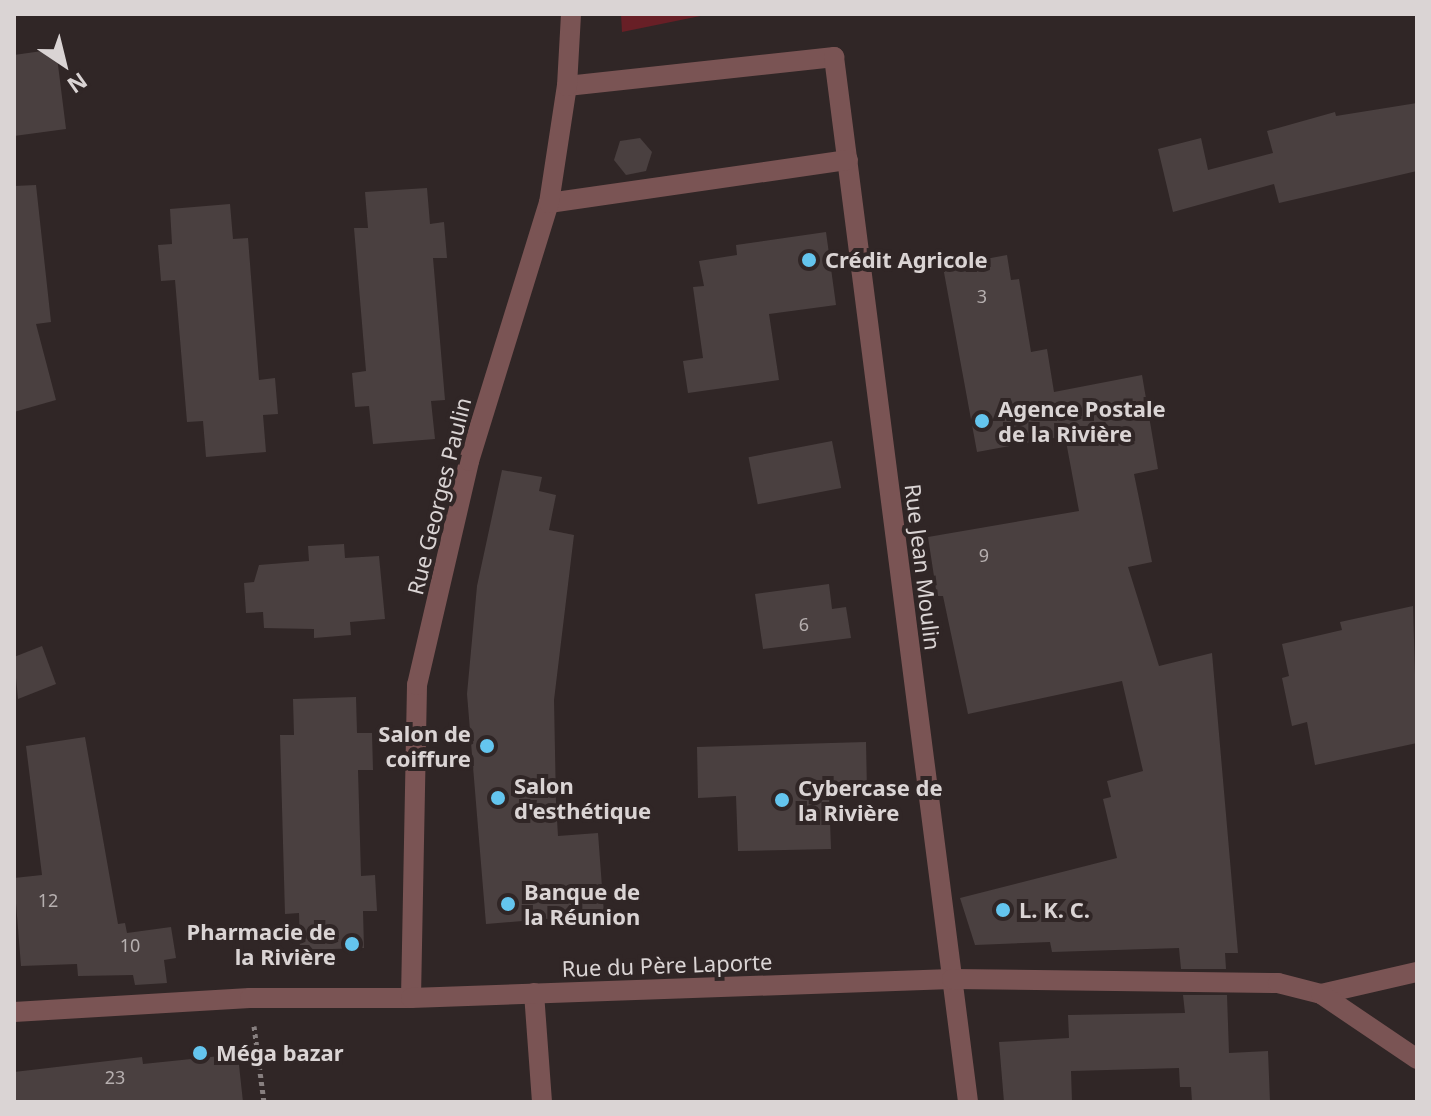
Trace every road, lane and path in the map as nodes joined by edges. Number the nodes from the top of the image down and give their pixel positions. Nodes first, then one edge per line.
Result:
1 (571, 14) edge
2 (567, 86) junction
3 (848, 160) junction
4 (549, 203) junction
5 (1417, 972) edge
6 (952, 979) junction
7 (534, 993) junction
8 (1321, 994) junction
9 (250, 998) junction
10 (411, 998) junction
11 (14, 1012) edge
12 (1417, 1059) edge
13 (264, 1102) edge
14 (542, 1102) edge
15 (968, 1102) edge

1 - 2 street, Rue Georges Paulin
2 - 3 street, Rue Jean Moulin
2 - 4 street, Rue Georges Paulin
3 - 4 street
3 - 6 street, Rue Jean Moulin
4 - 10 street, Rue Georges Paulin
5 - 8 street
6 - 7 street, Rue du Père Laporte
6 - 8 street, Rue du Père Laporte
6 - 15 street, Rue Jean Moulin
7 - 10 street, Rue du Père Laporte
7 - 14 street
8 - 12 street
9 - 10 street, Rue du Père Laporte
9 - 11 street, Rue du Père Laporte
9 - 13 path

